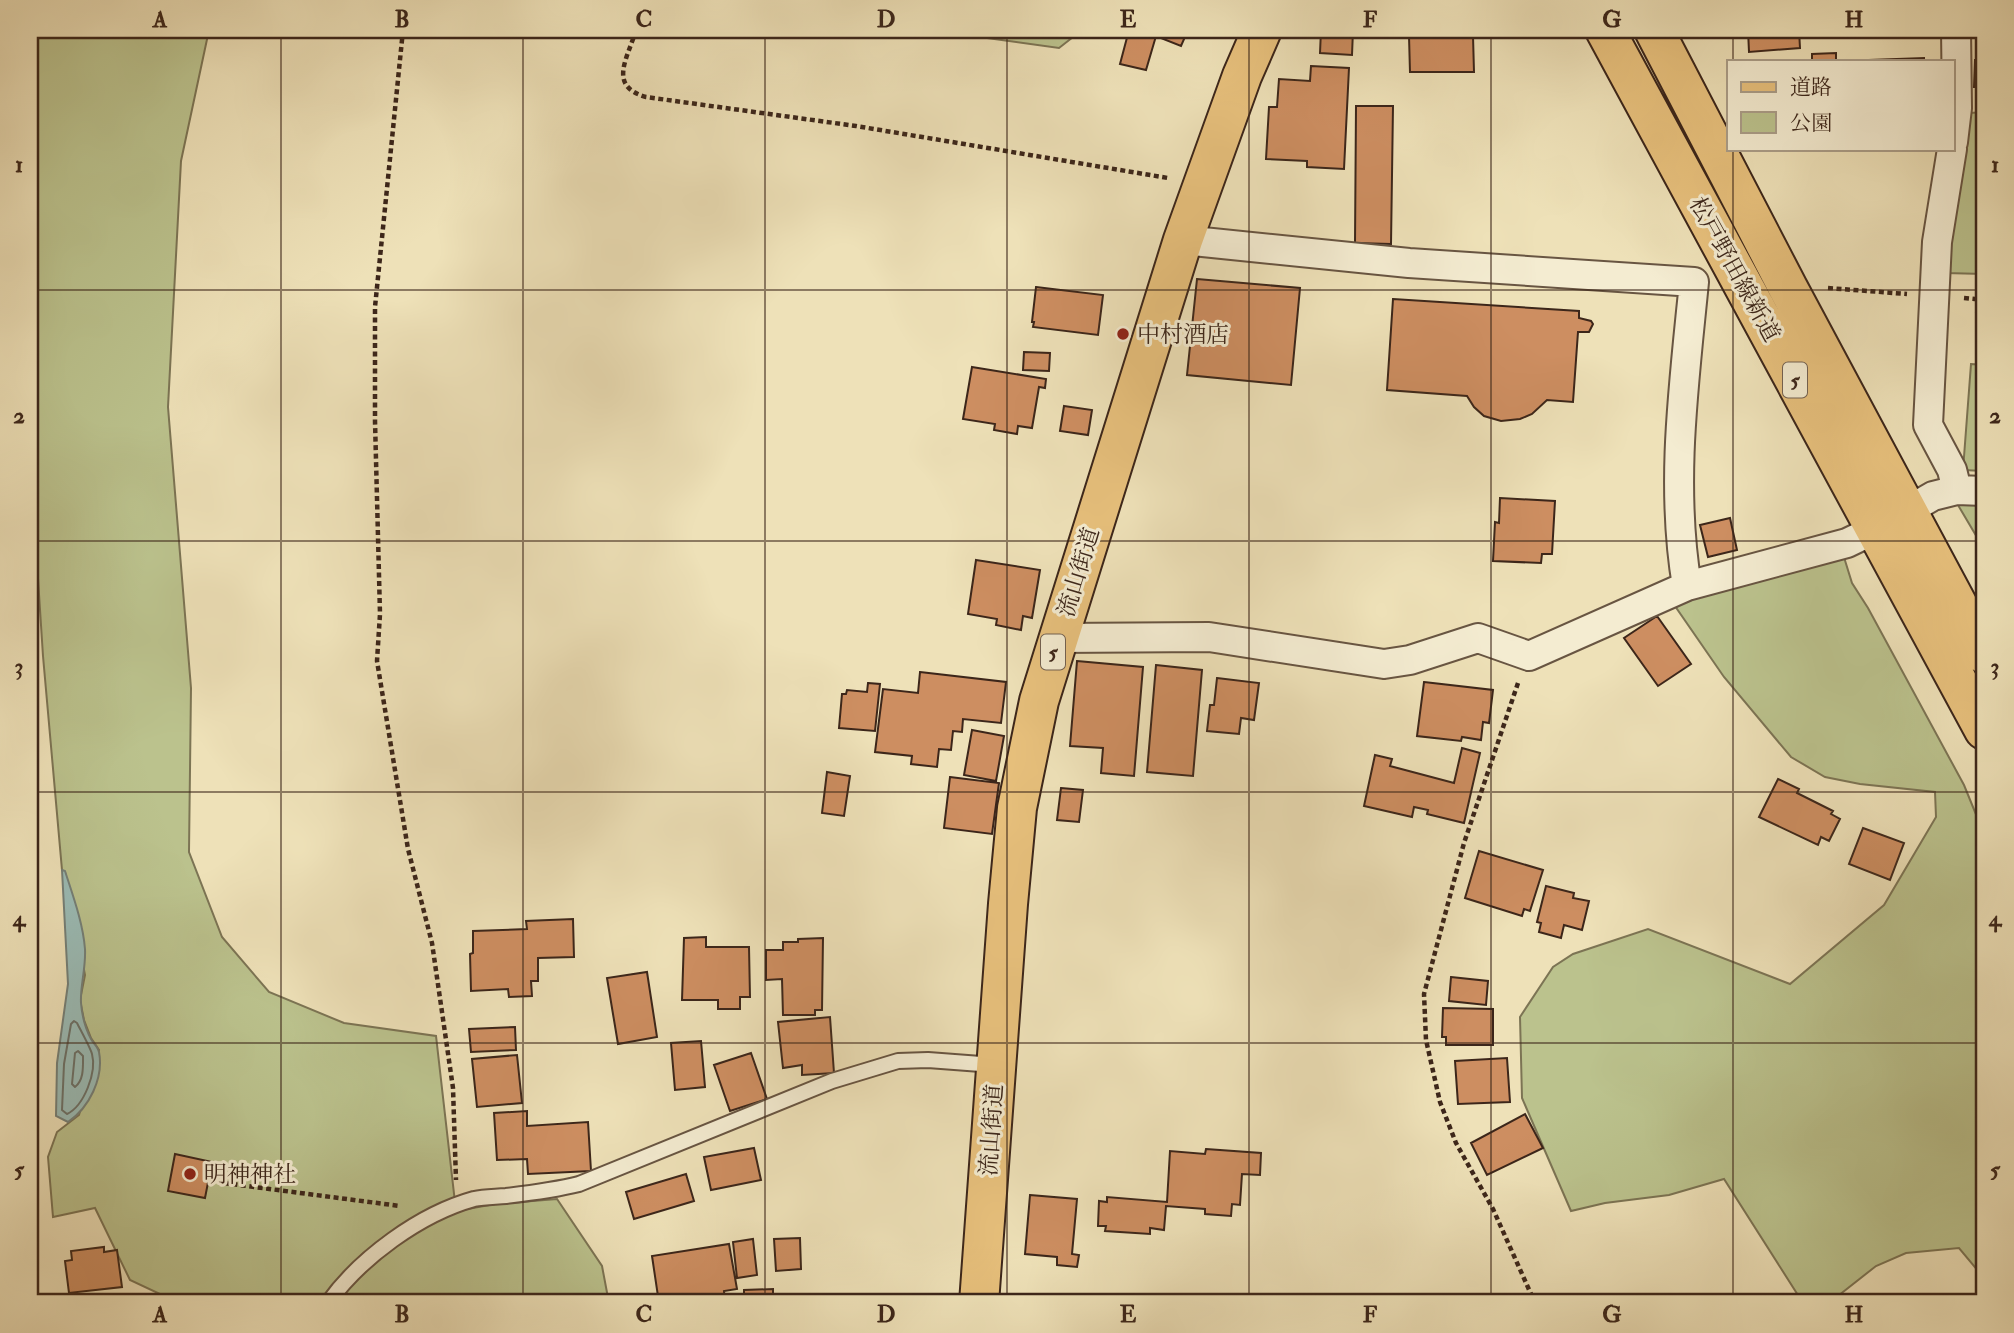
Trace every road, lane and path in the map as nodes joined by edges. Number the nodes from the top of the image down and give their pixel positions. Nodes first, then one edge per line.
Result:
1 (403, 30) edge
2 (636, 30) edge
3 (1262, 30) edge
4 (1605, 30) edge
5 (1654, 30) edge
6 (1956, 30) edge
7 (1954, 131) edge
8 (1952, 150) edge
9 (1203, 184) junction
10 (1183, 240) junction
11 (1822, 287) dead end
12 (1933, 297) junction
13 (1971, 490) edge
14 (1908, 510) junction
15 (1875, 529) junction
16 (1687, 586) junction
17 (1058, 638) junction
18 (1984, 654) edge
19 (1529, 656) junction
20 (1984, 730) edge
21 (996, 1066) junction
22 (224, 1182) dead end
23 (457, 1206) junction
24 (442, 1212) junction
25 (328, 1303) edge
26 (979, 1303) edge
27 (1535, 1303) edge

1 - 23 path
2 - 9 path
3 - 9 main road, 流山街道 / 5
4 - 15 main road, 松戸野田線新道 / 5
5 - 14 main road, 松戸野田線新道 / 5
6 - 7 street
8 - 12 street
9 - 10 main road, 流山街道 / 5
10 - 16 street
10 - 17 main road, 流山街道 / 5
11 - 12 path
12 - 13 street
13 - 14 street
14 - 15 street
14 - 18 main road, 松戸野田線新道 / 5
15 - 16 street
15 - 20 main road, 松戸野田線新道 / 5
16 - 19 street
17 - 19 street
17 - 21 main road, 流山街道 / 5
19 - 27 path
21 - 23 lane
21 - 26 main road, 流山街道 / 5
22 - 24 path
23 - 24 lane
24 - 25 lane

